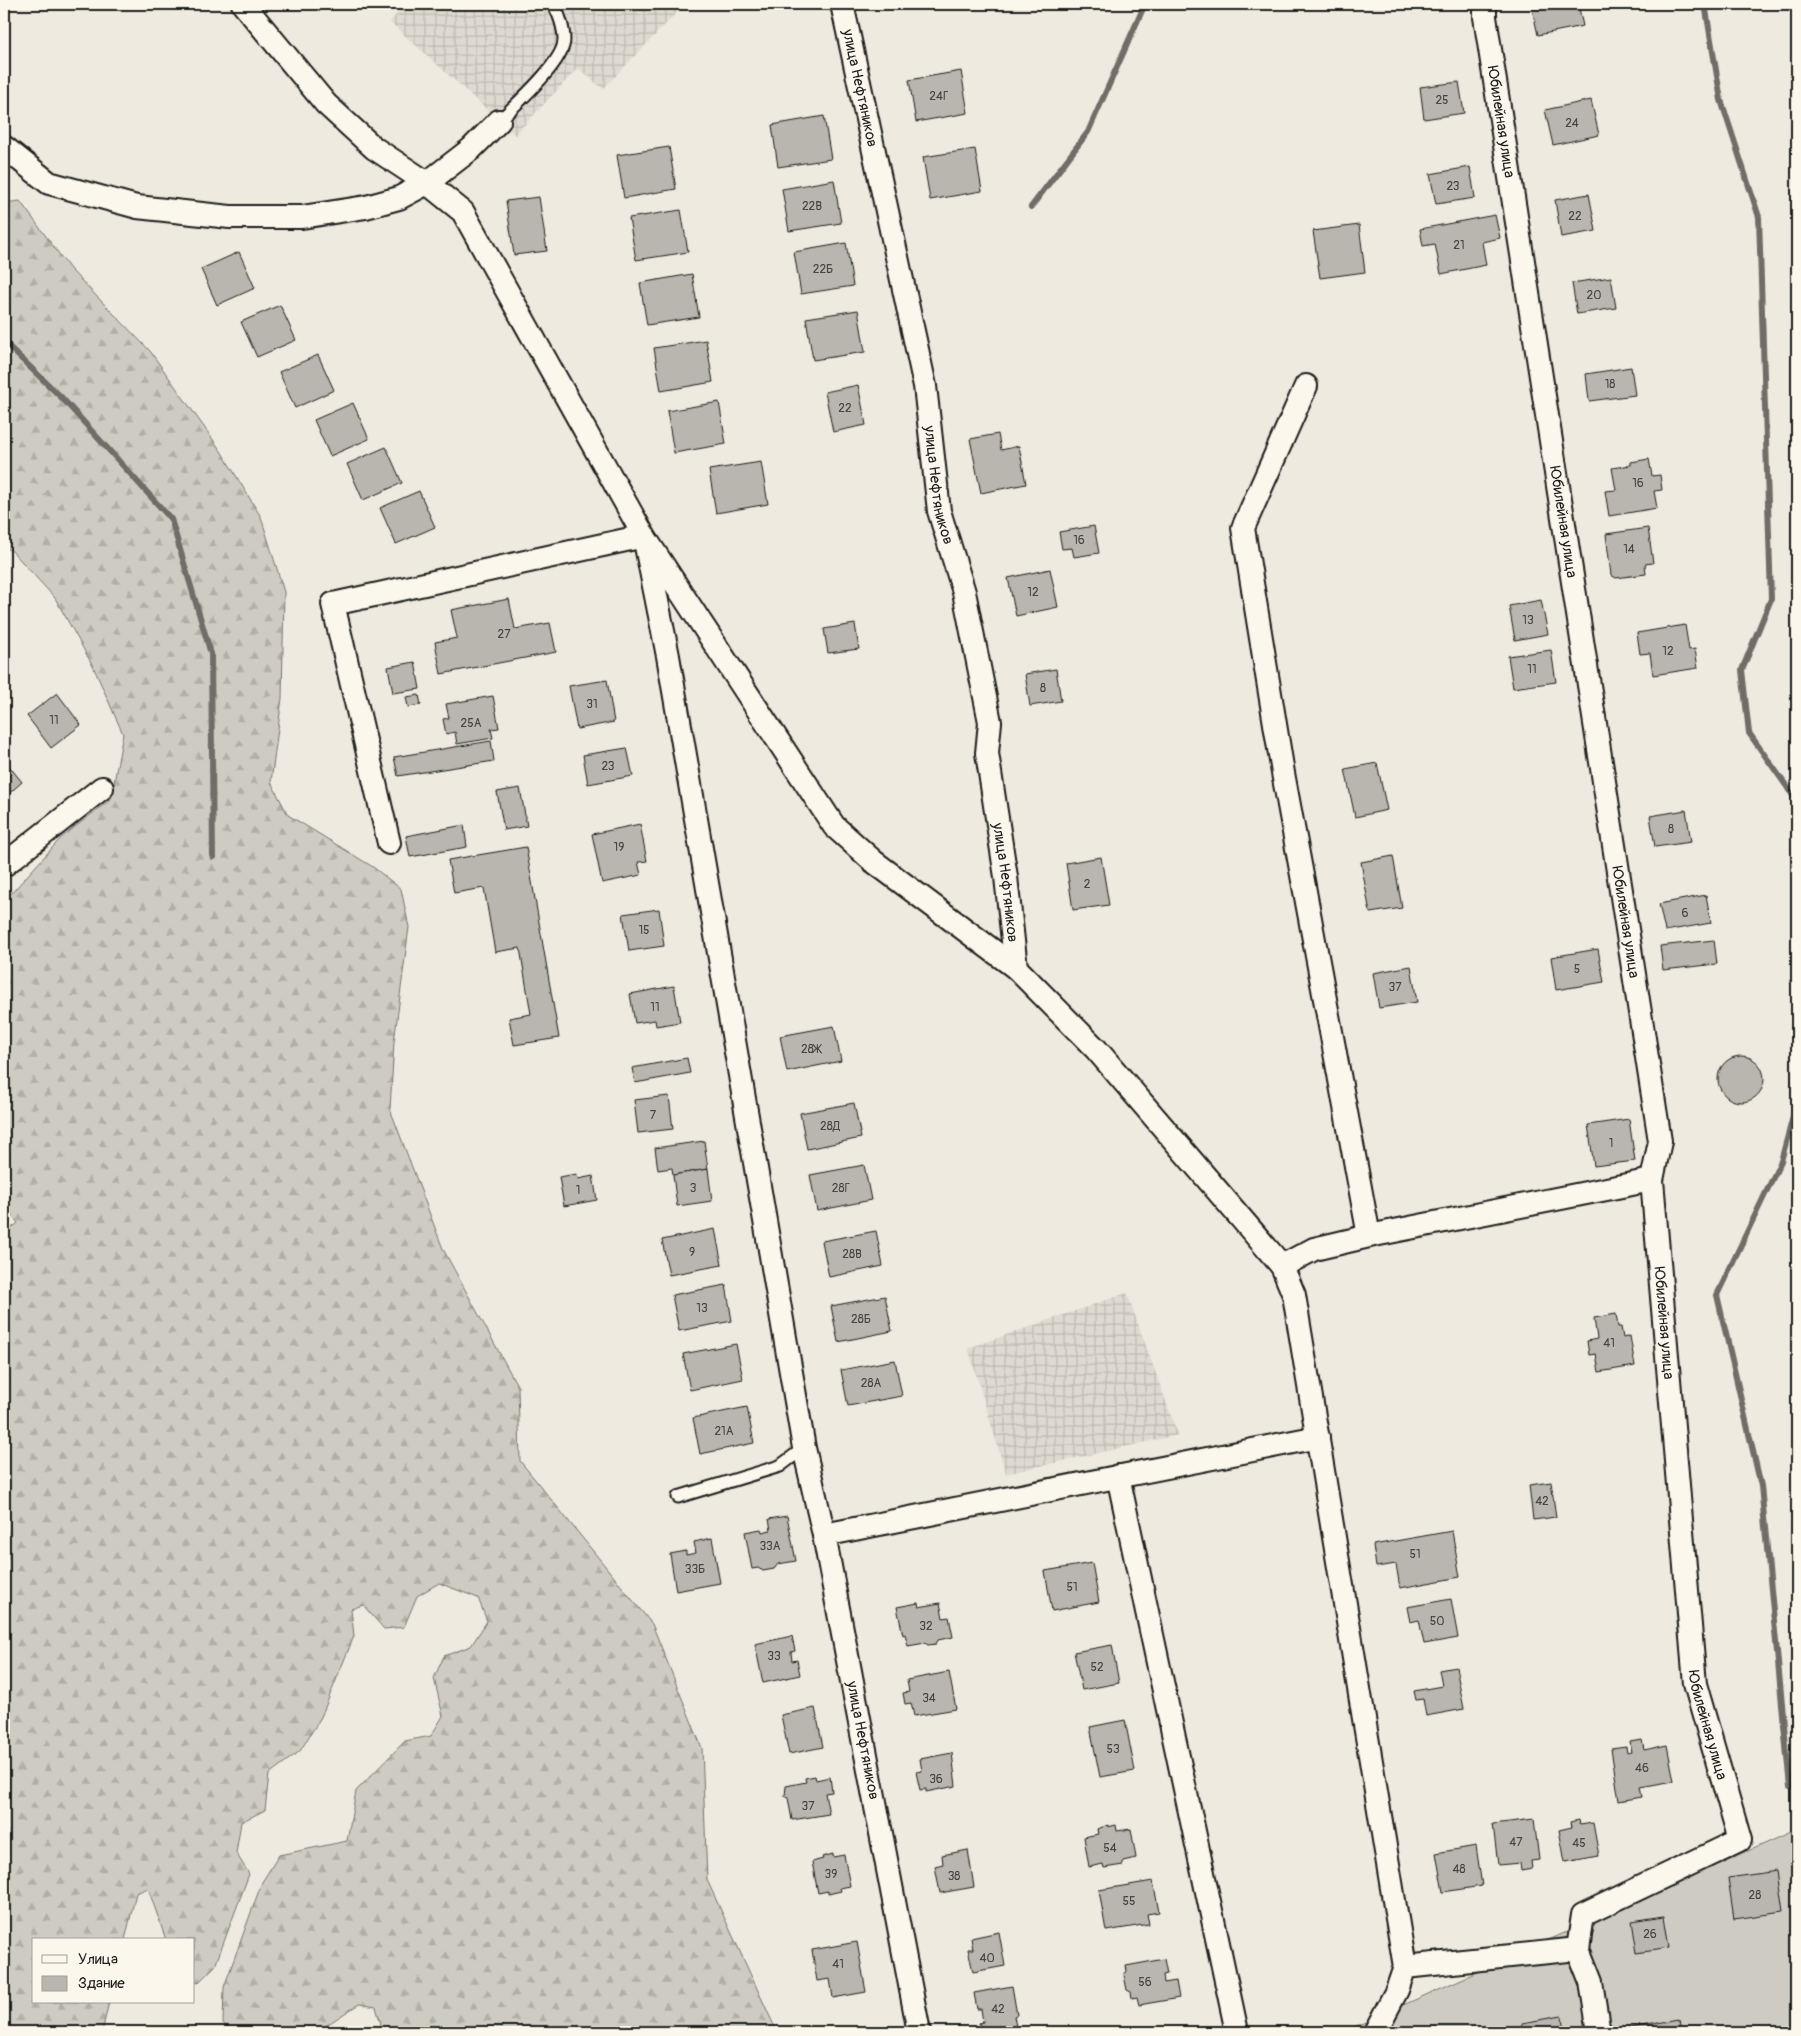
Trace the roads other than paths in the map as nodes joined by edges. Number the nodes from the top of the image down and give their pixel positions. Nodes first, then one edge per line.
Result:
1 (243, 4) edge
2 (553, 4) edge
3 (842, 4) edge
4 (1485, 4) edge
5 (499, 121) joint
6 (4, 147) edge
7 (428, 183) junction
8 (1306, 386) dead end
9 (644, 536) junction
10 (102, 788) dead end
11 (389, 843) dead end
12 (4, 865) edge
13 (1016, 968) junction
14 (1652, 1180) junction
15 (1369, 1236) junction
16 (1282, 1266) junction
17 (1318, 1437) junction
18 (804, 1448) junction
19 (1118, 1476) junction
20 (678, 1497) dead end
21 (824, 1535) junction
22 (1578, 1948) junction
23 (1405, 1967) junction
24 (920, 2032) edge
25 (1237, 2032) edge
26 (1375, 2032) edge
27 (1599, 2032) edge

1 - 7 street
2 - 5 lane
3 - 13 street, улица Нефтяников
4 - 14 street, Юбилейная улица
5 - 7 street
6 - 7 street
7 - 9 street
8 - 15 street
9 - 11 street
9 - 13 street
9 - 18 street, улица Нефтяников
10 - 12 street
13 - 16 street
14 - 15 street
14 - 22 street, Юбилейная улица
15 - 16 street
16 - 17 street
17 - 19 street
17 - 23 street
18 - 20 lane
18 - 21 street, улица Нефтяников
19 - 21 street
19 - 25 street
21 - 24 street, улица Нефтяников
22 - 23 street
22 - 27 street
23 - 26 street

